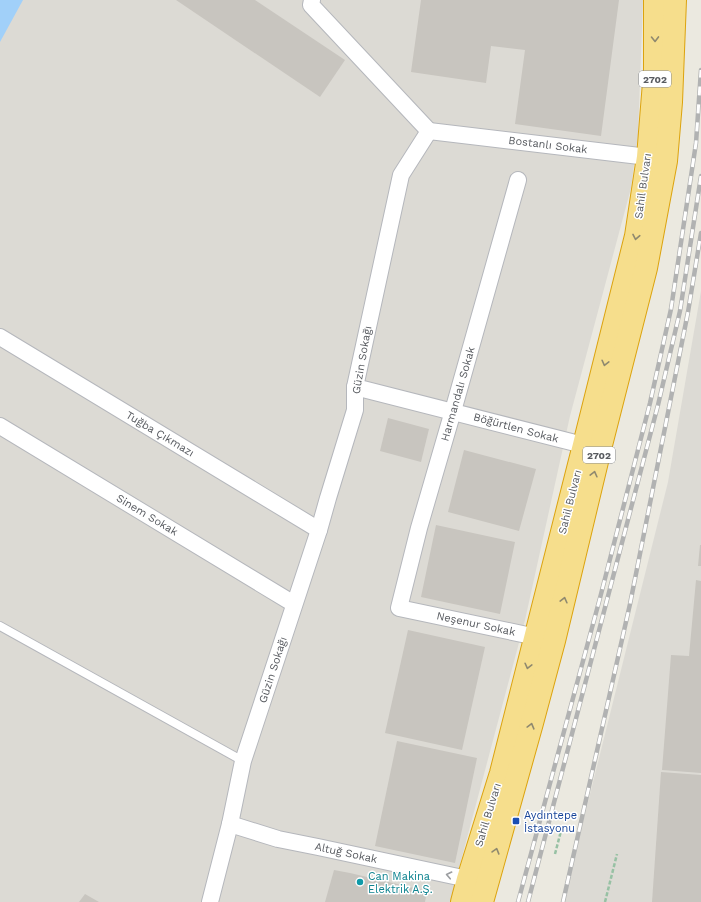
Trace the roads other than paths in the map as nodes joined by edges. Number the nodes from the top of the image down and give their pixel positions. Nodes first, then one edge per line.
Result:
1 (312, 0) edge
2 (655, 0) edge
3 (675, 0) edge
4 (429, 131) junction
5 (657, 159) junction
6 (518, 180) dead end
7 (0, 337) edge
8 (355, 387) junction
9 (453, 411) junction
10 (0, 426) edge
11 (592, 447) junction
12 (319, 530) junction
13 (294, 604) junction
14 (398, 608) joint
15 (0, 626) edge
16 (544, 639) junction
17 (243, 761) junction
18 (230, 824) junction
19 (479, 888) edge
20 (210, 902) edge
21 (462, 902) edge

1 - 4 street
2 -> 5 highway, Sahil Bulvarı / 2702
3 - 5 highway, Sahil Bulvarı / 2702
4 - 5 street, Bostanlı Sokak
4 - 8 street, Güzin Sokağı
5 - 11 highway, Sahil Bulvarı / 2702
6 - 9 street, Harmandalı Sokak
7 - 12 street, Tuğba Çıkmazı
8 - 9 street, Böğürtlen Sokak
8 - 12 street, Güzin Sokağı
9 - 11 street, Böğürtlen Sokak
9 - 14 street, Harmandalı Sokak
10 - 13 street, Sinem Sokak
11 - 16 highway, Sahil Bulvarı / 2702
12 - 13 street, Güzin Sokağı
13 - 17 street, Güzin Sokağı
14 - 16 street, Neşenur Sokak
15 - 17 lane
16 - 19 highway, Sahil Bulvarı / 2702
17 - 18 street, Güzin Sokağı
19 -> 18 street, Altuğ Sokak
18 - 20 street, Güzin Sokağı
19 - 21 highway, Sahil Bulvarı / 2702

